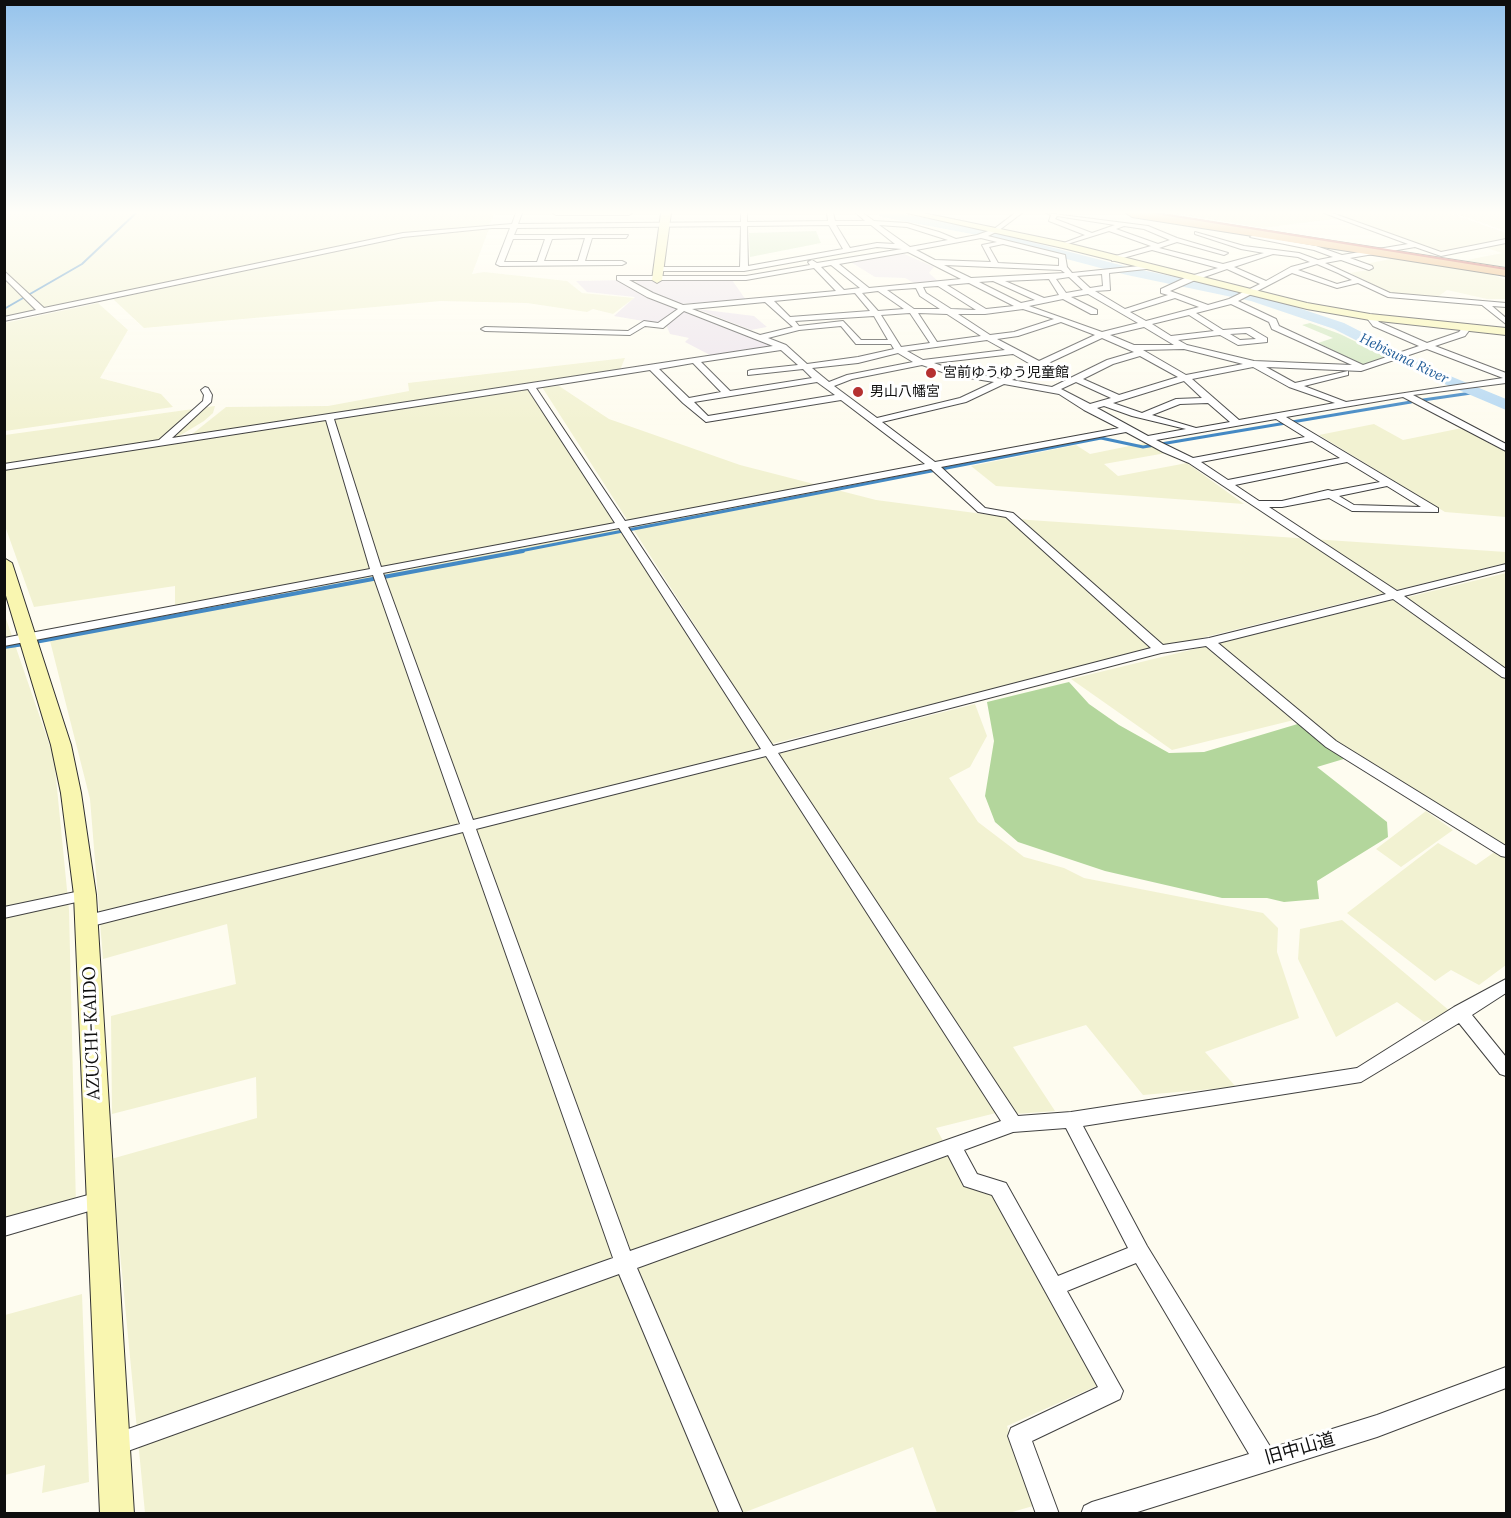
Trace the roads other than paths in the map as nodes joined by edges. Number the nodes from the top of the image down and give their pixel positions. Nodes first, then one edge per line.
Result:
1 (15, 284) edge
2 (171, 284) edge
3 (630, 284) edge
4 (834, 284) edge
5 (860, 284) edge
6 (933, 284) edge
7 (940, 284) edge
8 (977, 284) edge
9 (1004, 284) edge
10 (1056, 284) edge
11 (1082, 284) edge
12 (1107, 284) edge
13 (1178, 284) edge
14 (1203, 284) edge
15 (1263, 284) edge
16 (1366, 284) edge
17 (919, 286) junction
18 (880, 289) junction
19 (867, 290) junction
20 (857, 291) junction
21 (1089, 291) junction
22 (842, 292) junction
23 (1064, 296) junction
24 (1172, 296) junction
25 (1238, 297) junction
26 (767, 298) junction
27 (864, 300) junction
28 (1044, 301) junction
29 (1112, 304) junction
30 (1485, 304) junction
31 (1506, 305) edge
32 (773, 306) junction
33 (1022, 306) junction
34 (683, 308) junction
35 (1208, 308) junction
36 (42, 311) junction
37 (912, 311) junction
38 (948, 311) junction
39 (1126, 311) junction
40 (985, 312) junction
41 (1094, 312) junction
42 (1190, 312) junction
43 (876, 313) junction
44 (1370, 317) junction
45 (4, 319) edge
46 (789, 319) junction
47 (1065, 320) junction
48 (1145, 322) junction
49 (1506, 322) edge
50 (799, 328) junction
51 (1467, 328) junction
52 (485, 329) dead end
53 (1506, 332) edge
54 (1102, 335) junction
55 (762, 338) junction
56 (989, 338) junction
57 (1171, 338) junction
58 (935, 345) junction
59 (896, 346) junction
60 (1427, 346) junction
61 (783, 347) junction
62 (1184, 347) junction
63 (1012, 351) junction
64 (1136, 351) junction
65 (729, 355) junction
66 (694, 360) junction
67 (923, 362) junction
68 (1254, 364) junction
69 (804, 365) junction
70 (1039, 365) junction
71 (651, 367) junction
72 (1362, 368) junction
73 (751, 373) junction
74 (1506, 376) edge
75 (1185, 378) junction
76 (819, 379) junction
77 (1076, 379) junction
78 (1506, 380) edge
79 (1006, 382) junction
80 (531, 386) junction
81 (828, 386) junction
82 (1295, 386) junction
83 (768, 387) junction
84 (1055, 389) junction
85 (204, 390) dead end
86 (728, 394) junction
87 (1404, 394) junction
88 (842, 397) junction
89 (1116, 398) junction
90 (686, 400) junction
91 (1209, 400) junction
92 (1103, 402) junction
93 (1344, 404) junction
94 (1088, 408) junction
95 (328, 416) junction
96 (1143, 416) junction
97 (1277, 416) junction
98 (877, 421) junction
99 (1237, 423) junction
100 (1126, 429) junction
101 (1197, 430) junction
102 (1313, 438) junction
103 (1148, 440) junction
104 (161, 443) junction
105 (1506, 448) edge
106 (1348, 459) junction
107 (1192, 461) junction
108 (4, 467) edge
109 (935, 467) junction
110 (1388, 483) junction
111 (1225, 484) junction
112 (1328, 493) junction
113 (1255, 504) junction
114 (623, 525) junction
115 (4, 563) edge
116 (1506, 567) edge
117 (376, 569) junction
118 (1395, 596) junction
119 (16, 640) edge
120 (1209, 642) junction
121 (1160, 649) junction
122 (1506, 674) edge
123 (771, 752) junction
124 (468, 826) junction
125 (1506, 852) edge
126 (85, 895) junction
127 (4, 913) edge
128 (88, 921) junction
129 (1506, 986) edge
130 (1460, 1012) junction
131 (1506, 1069) edge
132 (1071, 1120) junction
133 (1013, 1124) junction
134 (952, 1146) junction
135 (99, 1200) junction
136 (4, 1227) edge
137 (1140, 1252) junction
138 (625, 1264) junction
139 (1053, 1287) junction
140 (1506, 1378) edge
141 (111, 1446) junction
142 (1265, 1459) junction
143 (117, 1514) edge
144 (732, 1514) edge
145 (1048, 1514) edge
146 (1092, 1514) edge

1 - 36 street
2 - 36 street
3 - 34 street
4 - 22 street
5 - 19 street
6 - 17 street
7 - 40 street
8 - 33 street
9 - 28 street
10 - 23 street
11 - 21 street
12 - 21 street
13 - 24 street
14 - 25 street
15 - 25 street
16 - 30 street
17 - 18 street
17 - 38 street
18 - 19 street
18 - 37 street
19 - 20 street
20 - 22 street
20 - 27 street
21 - 23 street
21 - 29 street
22 - 26 street
23 - 28 street
23 - 41 street
24 - 35 street
24 - 39 street
25 - 35 street
25 - 44 street
25 - 72 street
26 - 32 street
26 - 34 street
27 - 32 street
27 - 43 street
28 - 33 street
29 - 39 street
29 - 41 street
30 - 31 street
30 - 49 street
32 - 46 street
33 - 40 street
33 - 47 street
34 - 52 street
34 - 55 street
35 - 42 street
36 - 45 street
37 - 38 street
37 - 43 street
37 - 58 street
38 - 40 street
38 - 56 street
39 - 48 street
41 - 47 street
42 - 48 street
42 - 57 street
43 - 46 street
43 - 59 street
44 - 51 street
44 - 60 street
46 - 50 street
47 - 54 street
47 - 56 street
48 - 54 street
48 - 57 street
50 - 55 street
50 - 59 street
51 - 53 street
51 - 60 street
54 - 64 street
54 - 70 street
55 - 61 street
56 - 58 street
56 - 63 street
57 - 62 street
58 - 59 street
59 - 67 street
59 - 69 street
60 - 72 street
60 - 74 street
61 - 65 street
61 - 69 street
62 - 64 street
62 - 68 street
63 - 67 street
63 - 70 street
64 - 75 street
64 - 77 street
65 - 66 street
65 - 73 street
66 - 71 street
66 - 86 street
67 - 79 street
67 - 81 street
68 - 72 street
68 - 75 street
68 - 82 street
69 - 73 street
69 - 76 street
70 - 79 street
71 - 80 street
71 - 90 street
72 - 82 street
73 - 83 street
75 - 89 street
75 - 91 street
76 - 81 street
76 - 83 street
77 - 84 street
77 - 89 street
78 - 87 street
79 - 84 street
79 - 98 street
80 - 95 street
80 - 114 street
81 - 88 street
82 - 93 street
83 - 86 street
84 - 94 street
85 - 104 street
86 - 90 street
87 - 93 street
87 - 105 street
88 - 90 street
88 - 98 street
89 - 92 street
91 - 96 street
91 - 99 street
92 - 94 street
92 - 96 street
93 - 97 street
94 - 100 street
95 - 104 street
95 - 117 street
96 - 101 street
97 - 99 street
97 - 102 street
98 - 109 street
99 - 101 street
100 - 103 street
100 - 109 street
101 - 103 street
102 - 106 street
102 - 107 street
103 - 107 street
104 - 108 street
106 - 110 street
106 - 111 street
107 - 111 street
109 - 114 street
109 - 121 street
110 - 112 street
110 - 112 street
111 - 113 street
112 - 113 street
113 - 118 street
114 - 117 street
114 - 123 street
115 - 119 street, AZUCHI-KAIDO
116 - 118 street
117 - 119 street
117 - 124 street
118 - 120 street
118 - 122 street
119 - 126 street, AZUCHI-KAIDO
120 - 121 street
120 - 125 street
121 - 123 street
123 - 124 street
123 - 133 street
124 - 128 street
124 - 138 street
126 - 127 street
126 - 128 street, AZUCHI-KAIDO
128 - 135 street, AZUCHI-KAIDO
129 - 130 street
130 - 131 street
130 - 132 street
132 - 133 street
132 - 137 street
133 - 134 street
134 - 138 street
134 - 139 street
135 - 136 street
135 - 141 street, AZUCHI-KAIDO
137 - 139 street
137 - 142 street
138 - 141 street
138 - 144 street
139 - 145 street
140 - 142 street, 旧中山道
141 - 143 street, AZUCHI-KAIDO
142 - 146 street, 旧中山道

